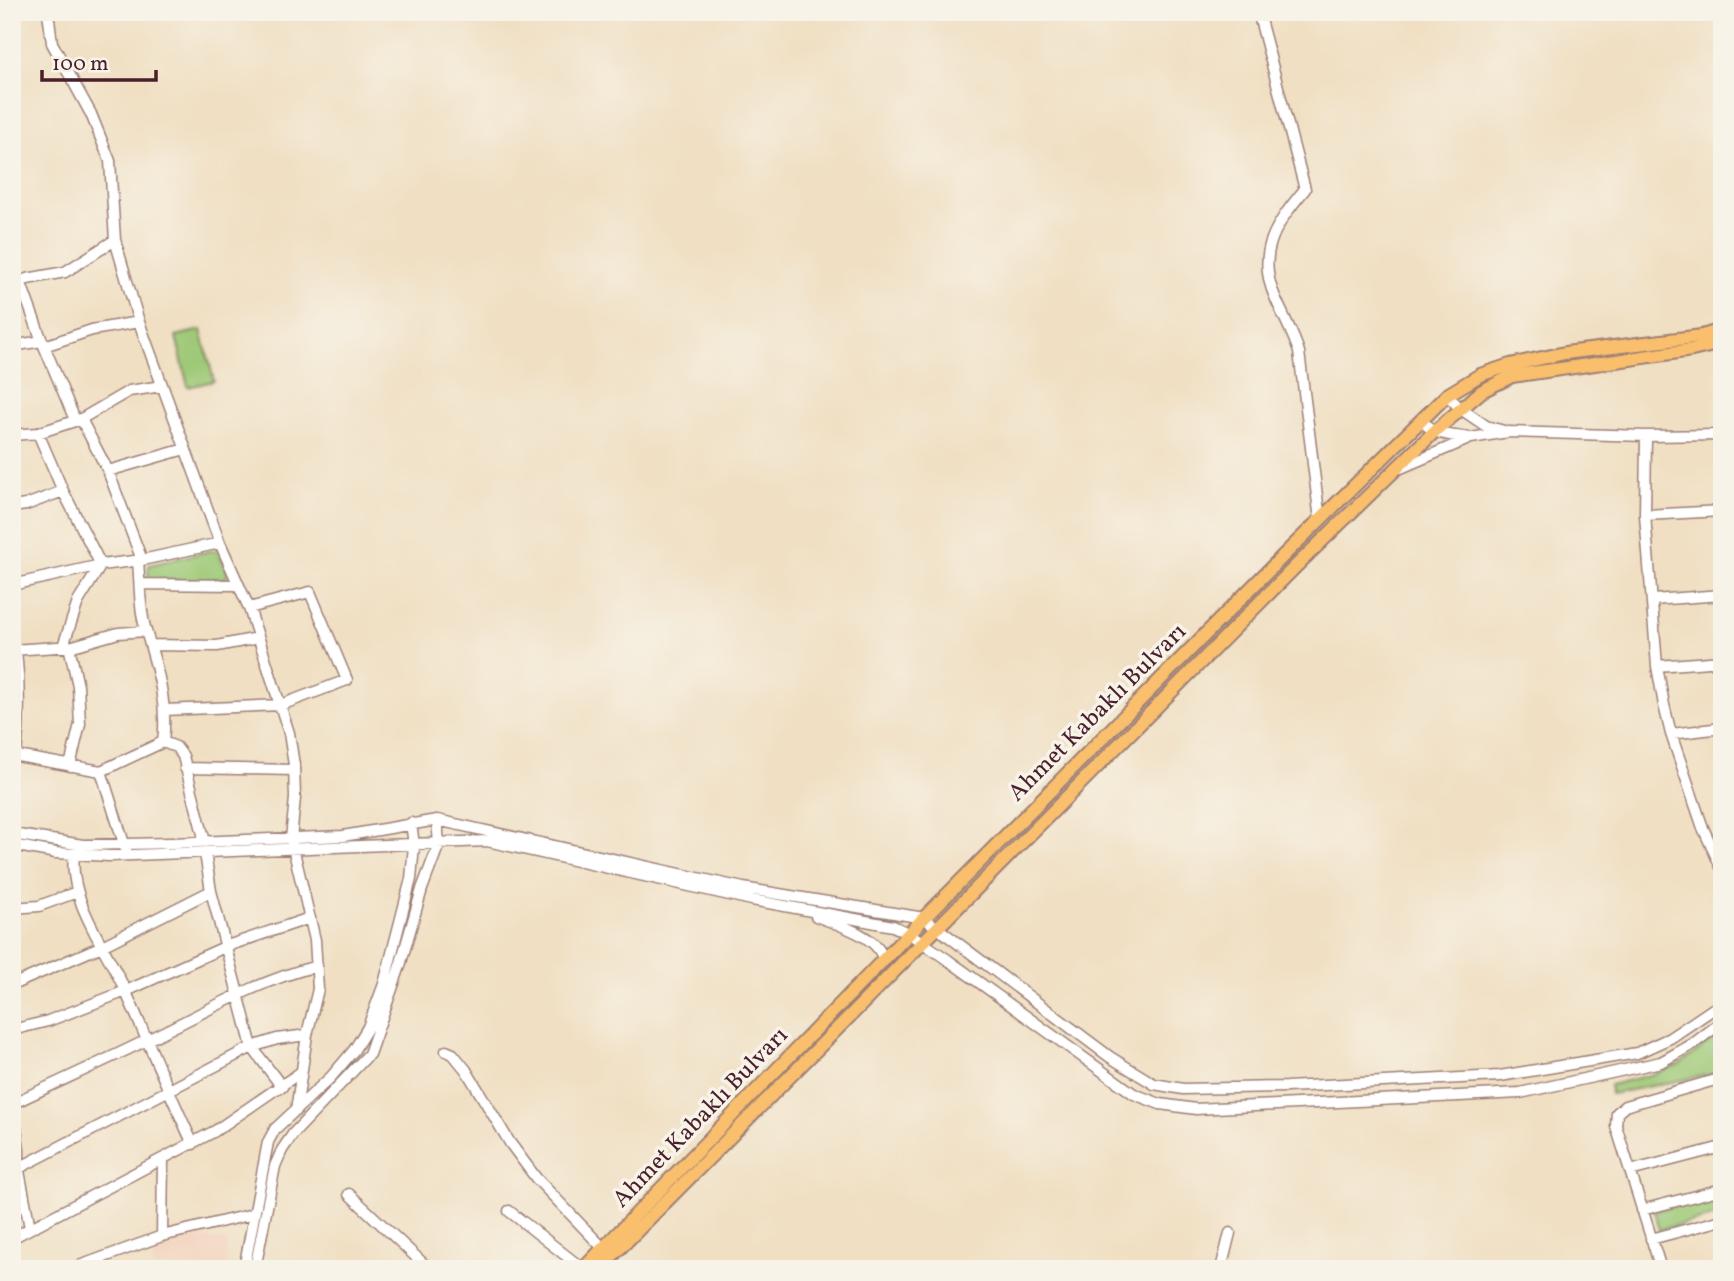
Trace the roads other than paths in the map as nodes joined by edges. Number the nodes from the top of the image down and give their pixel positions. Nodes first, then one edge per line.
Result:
1 (48, 12) edge
2 (1258, 12) edge
3 (115, 240) junction
4 (16, 283) edge
5 (139, 322) junction
6 (1722, 330) edge
7 (1722, 343) edge
8 (43, 344) junction
9 (12, 346) edge
10 (162, 386) junction
11 (1447, 396) junction
12 (1461, 409) junction
13 (1422, 418) junction
14 (78, 419) junction
15 (1434, 432) junction
16 (1508, 432) junction
17 (38, 433) junction
18 (12, 435) edge
19 (1722, 435) edge
20 (1646, 436) junction
21 (1471, 438) junction
22 (185, 449) junction
23 (1397, 469) junction
24 (108, 471) junction
25 (63, 491) junction
26 (12, 507) edge
27 (1722, 511) edge
28 (1645, 515) junction
29 (1320, 520) junction
30 (220, 543) junction
31 (140, 561) junction
32 (102, 565) junction
33 (12, 584) edge
34 (140, 584) junction
35 (237, 585) junction
36 (1722, 595) edge
37 (1653, 600) junction
38 (249, 608) junction
39 (146, 631) junction
40 (258, 638) junction
41 (151, 645) junction
42 (66, 646) junction
43 (14, 650) edge
44 (1722, 661) edge
45 (1657, 666) junction
46 (281, 705) junction
47 (165, 710) junction
48 (1722, 728) edge
49 (1671, 734) junction
50 (163, 742) junction
51 (14, 755) edge
52 (70, 766) junction
53 (185, 768) junction
54 (294, 770) junction
55 (101, 771) junction
56 (437, 820) junction
57 (411, 823) junction
58 (12, 834) edge
59 (291, 839) junction
60 (125, 844) junction
61 (439, 844) junction
62 (12, 845) edge
63 (414, 845) junction
64 (205, 847) junction
65 (292, 850) junction
66 (1718, 853) edge
67 (74, 855) junction
68 (127, 855) junction
69 (1722, 869) edge
70 (211, 891) junction
71 (77, 892) junction
72 (12, 908) edge
73 (796, 908) junction
74 (310, 918) junction
75 (924, 918) junction
76 (937, 928) junction
77 (910, 934) junction
78 (921, 943) junction
79 (102, 946) junction
80 (227, 946) junction
81 (883, 962) junction
82 (317, 966) junction
83 (12, 985) edge
84 (126, 991) junction
85 (238, 994) junction
86 (1722, 1003) edge
87 (1722, 1022) edge
88 (12, 1030) edge
89 (307, 1035) junction
90 (146, 1041) junction
91 (252, 1047) junction
92 (446, 1051) dead end
93 (301, 1072) junction
94 (1722, 1078) edge
95 (282, 1087) junction
96 (168, 1091) junction
97 (13, 1101) edge
98 (296, 1111) junction
99 (193, 1144) junction
100 (1722, 1147) edge
101 (163, 1160) junction
102 (17, 1169) edge
103 (1630, 1171) junction
104 (1722, 1189) edge
105 (349, 1194) dead end
106 (1642, 1210) junction
107 (509, 1211) dead end
108 (253, 1214) junction
109 (1722, 1220) edge
110 (30, 1228) junction
111 (1230, 1233) dead end
112 (162, 1236) junction
113 (12, 1238) edge
114 (1651, 1239) junction
115 (603, 1248) junction
116 (71, 1269) edge
117 (244, 1269) edge
118 (255, 1269) edge
119 (429, 1269) edge
120 (583, 1269) edge
121 (599, 1269) edge
122 (1221, 1269) edge
123 (1661, 1269) edge

1 - 3 street
2 - 29 street
3 - 4 street
3 - 5 street
4 - 8 street
5 - 8 street
5 - 10 street
6 - 11 main road, Ahmet Kabaklı Bulvarı
7 - 12 main road, Ahmet Kabaklı Bulvarı
8 - 9 street
8 - 14 street
10 - 14 street
10 - 22 street
11 - 12 street
11 - 13 main road, Ahmet Kabaklı Bulvarı
12 - 15 main road, Ahmet Kabaklı Bulvarı
12 - 16 street
13 - 15 street
13 - 29 main road, Ahmet Kabaklı Bulvarı
14 - 17 street
14 - 24 street
15 - 21 street
15 - 23 main road, Ahmet Kabaklı Bulvarı
16 - 20 street
16 - 21 street
17 - 18 street
17 - 25 street
19 - 20 street
20 - 28 street
21 - 23 street
22 - 24 street
22 - 30 street
23 - 76 main road, Ahmet Kabaklı Bulvarı
24 - 31 street
25 - 26 street
25 - 32 street
27 - 28 street
28 - 37 street
29 - 75 main road, Ahmet Kabaklı Bulvarı
30 - 31 street
30 - 35 street
31 - 32 street
31 - 34 street
32 - 33 street
32 - 42 street
34 - 35 street
34 - 39 street
35 - 38 street
36 - 37 street
37 - 45 street
38 - 40 street
38 - 46 street
39 - 41 street
39 - 42 street
40 - 41 street
40 - 46 street
41 - 47 street
42 - 43 street
42 - 52 street
43 - 51 street
44 - 45 street
45 - 49 street
46 - 47 street
46 - 54 street
47 - 50 street
48 - 49 street
49 - 66 street
50 - 53 street
50 - 55 street
51 - 52 street
52 - 55 street
53 - 54 street
53 - 64 street
54 - 59 street
55 - 60 street
56 - 57 street
56 - 61 street
56 - 75 street
57 - 59 street
57 - 63 street
58 - 60 street
59 - 64 street
59 - 65 street
60 - 64 street
60 - 68 street
61 - 63 street
61 - 73 street
61 - 118 street
62 - 67 street
63 - 65 street
63 - 98 street
64 - 65 street
64 - 68 street
64 - 70 street
65 - 74 street
66 - 69 street
67 - 68 street
67 - 71 street
70 - 79 street
70 - 80 street
71 - 72 street
71 - 79 street
73 - 77 street
73 - 81 street
74 - 80 street
74 - 82 street
75 - 76 street
75 - 77 main road, Ahmet Kabaklı Bulvarı
76 - 78 main road, Ahmet Kabaklı Bulvarı
76 - 86 street
77 - 78 street
77 - 81 main road, Ahmet Kabaklı Bulvarı
78 - 87 street
78 - 121 main road, Ahmet Kabaklı Bulvarı
79 - 83 street
79 - 84 street
80 - 84 street
80 - 85 street
81 - 115 main road, Ahmet Kabaklı Bulvarı
82 - 85 street
82 - 89 street
84 - 88 street
84 - 90 street
85 - 90 street
85 - 91 street
89 - 91 street
89 - 93 street
90 - 96 street
90 - 97 street
91 - 95 street
91 - 96 street
92 - 115 street
93 - 95 street
93 - 98 street
94 - 103 street
95 - 99 street
96 - 99 street
96 - 102 street
97 - 102 street
98 - 108 street
99 - 101 street
100 - 103 street
101 - 110 street
101 - 112 street
102 - 110 street
103 - 106 street
104 - 106 street
105 - 119 street
106 - 114 street
107 - 120 street
108 - 112 street
108 - 117 street
109 - 114 street
110 - 113 street
111 - 122 street
112 - 116 street
114 - 123 street
115 - 120 main road, Ahmet Kabaklı Bulvarı

